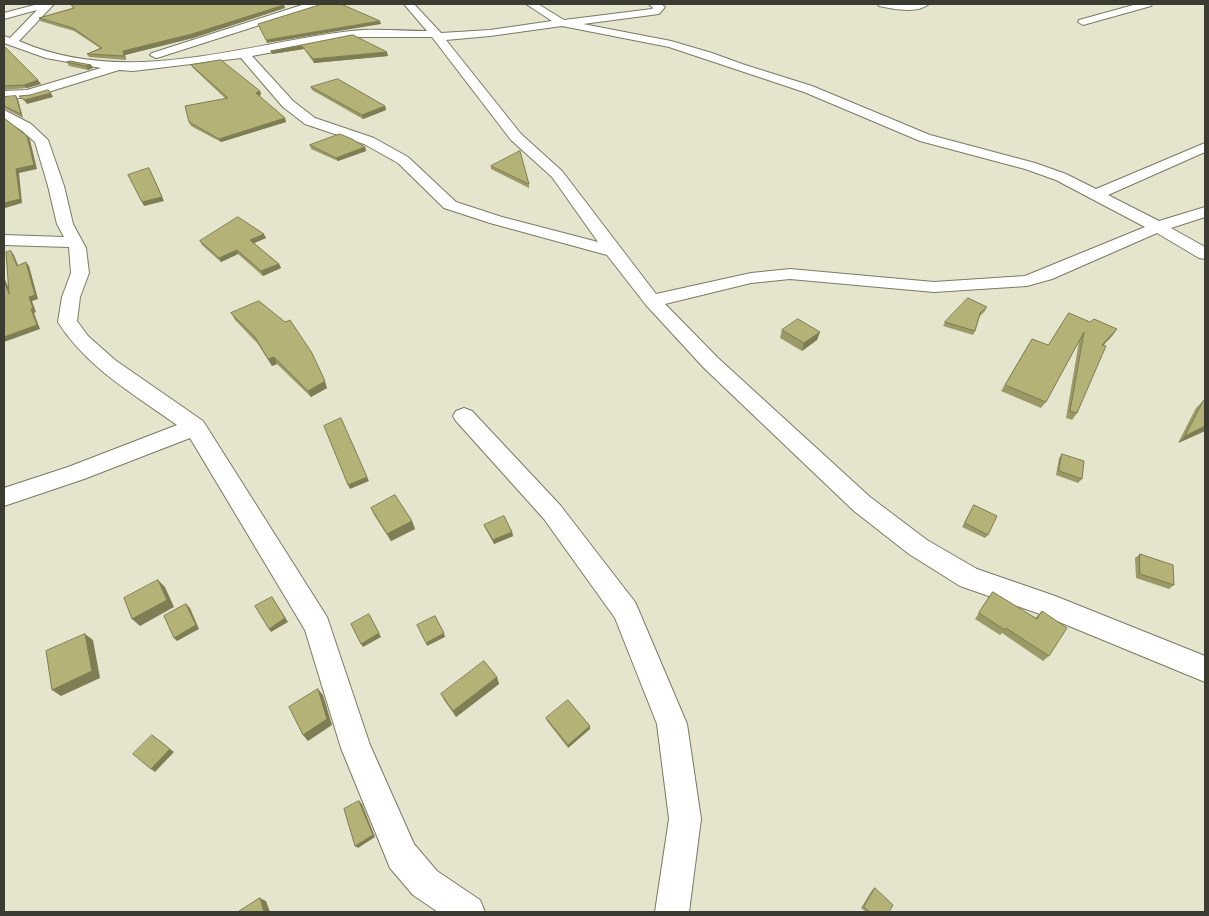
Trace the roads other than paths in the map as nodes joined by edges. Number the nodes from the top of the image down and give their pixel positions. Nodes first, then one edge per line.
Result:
1 (51, 4) edge
2 (315, 4) edge
3 (410, 4) edge
4 (531, 4) edge
5 (654, 4) edge
6 (883, 4) edge
7 (924, 4) edge
8 (1147, 4) edge
9 (4, 16) edge
10 (1083, 22) dead end
11 (562, 23) junction
12 (437, 35) junction
13 (8, 40) edge
14 (244, 54) junction
15 (117, 67) junction
16 (28, 94) junction
17 (4, 95) edge
18 (4, 114) edge
19 (1205, 148) edge
20 (1097, 194) junction
21 (1205, 212) edge
22 (1158, 227) junction
23 (4, 240) edge
24 (74, 242) junction
25 (612, 252) junction
26 (1205, 254) edge
27 (652, 301) junction
28 (464, 416) dead end
29 (195, 427) junction
30 (4, 497) edge
31 (1205, 669) edge
32 (468, 912) edge
33 (672, 912) edge

1 - 9 street
1 - 13 street
2 - 15 street
3 - 12 street
4 - 11 street
5 - 11 street
6 - 7 street
8 - 10 street
11 - 12 street
11 - 20 street
12 - 14 street
12 - 25 street
13 - 15 street
14 - 15 street
14 - 25 street
15 - 16 street
16 - 17 street
16 - 18 street
18 - 24 street
19 - 20 street
20 - 22 street
21 - 22 street
22 - 26 street
22 - 27 street
23 - 24 street
24 - 29 street
25 - 27 street
27 - 31 street
28 - 33 street
29 - 30 street
29 - 32 street

